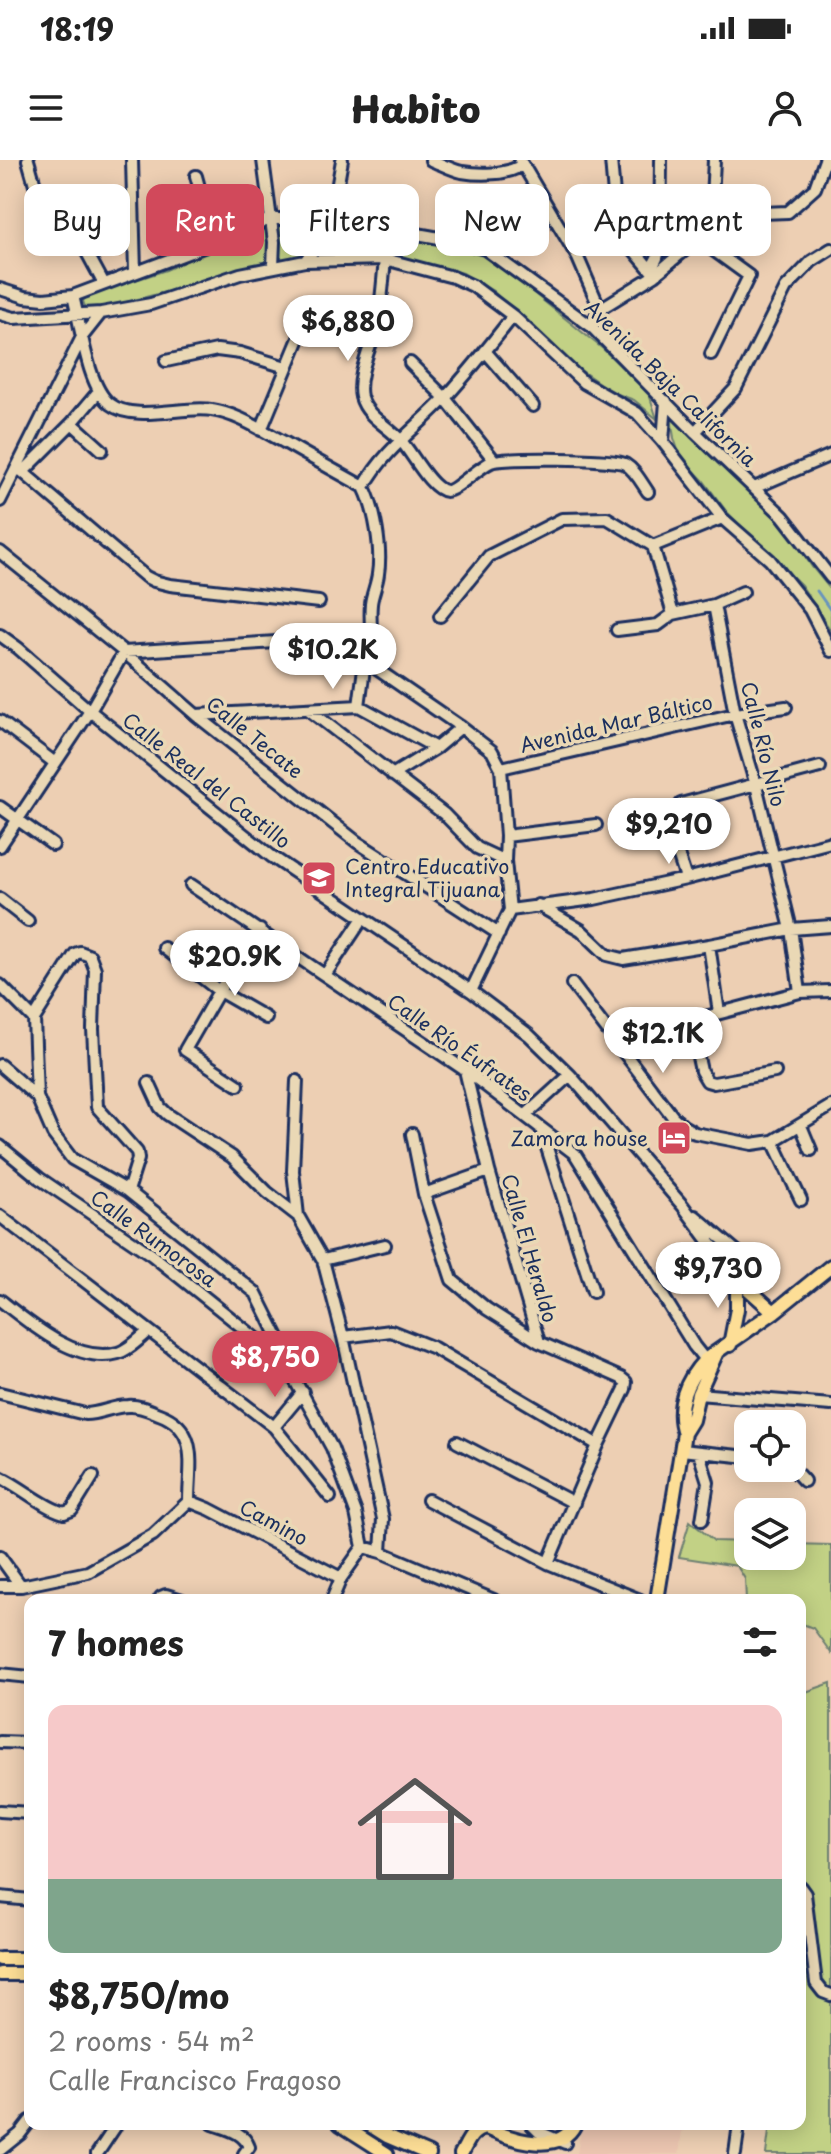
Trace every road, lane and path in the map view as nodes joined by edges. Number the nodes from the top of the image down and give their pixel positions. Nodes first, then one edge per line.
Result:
1 (28, 160) edge
2 (132, 160) edge
3 (263, 160) edge
4 (342, 160) edge
5 (431, 160) edge
6 (611, 160) edge
7 (661, 160) edge
8 (714, 160) edge
9 (825, 160) edge
10 (521, 162) edge
11 (196, 176) dead end
12 (198, 184) edge
13 (338, 184) edge
14 (713, 184) edge
15 (771, 213) edge
16 (270, 219) junction
17 (280, 219) edge
18 (264, 222) edge
19 (419, 234) edge
20 (831, 249) edge
21 (179, 256) edge
22 (309, 256) edge
23 (675, 256) edge
24 (721, 256) edge
25 (385, 259) junction
26 (305, 261) junction
27 (273, 267) junction
28 (135, 272) junction
29 (653, 272) junction
30 (104, 284) junction
31 (0, 289) edge
32 (73, 296) junction
33 (600, 309) junction
34 (101, 313) junction
35 (0, 314) edge
36 (79, 316) junction
37 (513, 316) junction
38 (591, 326) junction
39 (300, 336) dead end
40 (82, 337) junction
41 (485, 351) junction
42 (711, 354) dead end
43 (166, 361) dead end
44 (410, 363) dead end
45 (286, 367) junction
46 (99, 391) junction
47 (445, 398) junction
48 (666, 401) junction
49 (533, 406) dead end
50 (72, 423) junction
51 (261, 430) junction
52 (695, 432) junction
53 (400, 439) junction
54 (663, 442) junction
55 (102, 450) dead end
56 (831, 455) edge
57 (494, 460) junction
58 (20, 470) junction
59 (364, 487) junction
60 (754, 488) junction
61 (648, 492) dead end
62 (0, 501) edge
63 (722, 518) junction
64 (653, 546) junction
65 (0, 552) edge
66 (831, 578) edge
67 (743, 592) dead end
68 (319, 602) dead end
69 (714, 605) junction
70 (673, 614) junction
71 (440, 616) dead end
72 (617, 630) dead end
73 (0, 635) edge
74 (831, 651) edge
75 (124, 652) junction
76 (365, 661) junction
77 (375, 667) junction
78 (359, 706) junction
79 (786, 707) dead end
80 (309, 710) junction
81 (90, 711) junction
82 (735, 714) junction
83 (196, 715) junction
84 (0, 721) edge
85 (461, 727) junction
86 (436, 748) junction
87 (55, 763) junction
88 (820, 767) dead end
89 (501, 768) junction
90 (392, 775) junction
91 (756, 785) junction
92 (681, 804) dead end
93 (0, 807) edge
94 (654, 809) dead end
95 (17, 820) junction
96 (596, 825) dead end
97 (506, 836) junction
98 (831, 842) edge
99 (53, 845) dead end
100 (0, 846) edge
101 (774, 856) junction
102 (505, 861) junction
103 (686, 879) junction
104 (191, 885) dead end
105 (0, 899) edge
106 (538, 905) junction
107 (510, 910) junction
108 (363, 918) junction
109 (28, 921) dead end
110 (831, 926) edge
111 (791, 929) junction
112 (260, 930) junction
113 (499, 934) junction
114 (709, 945) junction
115 (164, 948) dead end
116 (325, 975) junction
117 (572, 984) dead end
118 (0, 985) edge
119 (817, 990) junction
120 (219, 991) junction
121 (471, 991) junction
122 (831, 991) edge
123 (800, 992) junction
124 (831, 1001) edge
125 (719, 1013) junction
126 (266, 1018) dead end
127 (34, 1019) junction
128 (690, 1021) junction
129 (675, 1022) dead end
130 (0, 1065) edge
131 (465, 1070) junction
132 (775, 1072) dead end
133 (570, 1075) junction
134 (297, 1081) dead end
135 (149, 1083) dead end
136 (238, 1085) dead end
137 (37, 1097) junction
138 (831, 1106) edge
139 (526, 1115) junction
140 (801, 1126) junction
141 (541, 1127) junction
142 (412, 1134) dead end
143 (773, 1141) junction
144 (0, 1146) edge
145 (811, 1150) dead end
146 (489, 1171) junction
147 (128, 1191) junction
148 (424, 1194) junction
149 (801, 1200) dead end
150 (683, 1206) junction
151 (0, 1216) edge
152 (298, 1216) junction
153 (385, 1245) dead end
154 (323, 1260) junction
155 (754, 1266) dead end
156 (831, 1266) edge
157 (737, 1279) junction
158 (593, 1292) dead end
159 (0, 1300) edge
160 (774, 1312) junction
161 (149, 1331) junction
162 (343, 1337) junction
163 (539, 1342) junction
164 (730, 1345) junction
165 (711, 1360) junction
166 (285, 1362) junction
167 (303, 1392) junction
168 (0, 1393) edge
169 (698, 1394) junction
170 (831, 1405) edge
171 (274, 1427) junction
172 (684, 1433) junction
173 (457, 1442) dead end
174 (598, 1445) junction
175 (681, 1450) junction
176 (699, 1453) junction
177 (734, 1456) edge
178 (93, 1476) dead end
179 (0, 1477) edge
180 (330, 1497) dead end
181 (428, 1500) dead end
182 (189, 1501) junction
183 (574, 1503) junction
184 (702, 1520) dead end
185 (363, 1547) junction
186 (381, 1552) junction
187 (0, 1557) edge
188 (548, 1563) junction
189 (341, 1578) junction
190 (0, 1586) edge
191 (21, 1586) junction
192 (334, 1594) edge
193 (480, 1594) edge
194 (625, 1594) edge
195 (658, 1594) edge
196 (0, 1674) edge
197 (24, 1676) edge
198 (0, 1742) edge
199 (24, 1743) edge
200 (0, 1811) edge
201 (24, 1813) edge
202 (0, 1897) edge
203 (24, 1899) edge
204 (806, 1902) edge
205 (0, 1959) edge
206 (24, 1959) edge
207 (0, 1974) edge
208 (24, 1974) edge
209 (831, 1995) edge
210 (24, 2129) edge
211 (113, 2130) edge
212 (229, 2130) edge
213 (349, 2130) edge
214 (378, 2130) edge
215 (477, 2130) edge
216 (490, 2130) edge
217 (537, 2130) edge
218 (572, 2130) edge
219 (738, 2130) edge
220 (565, 2143) junction
221 (0, 2150) edge
222 (406, 2150) edge
223 (97, 2154) edge
224 (244, 2154) edge
225 (387, 2154) edge
226 (429, 2154) edge
227 (461, 2154) edge
228 (735, 2154) edge

1 - 30 street
2 - 28 street
3 - 16 street
4 - 13 street
5 - 10 street
6 - 29 street
7 - 29 street
8 - 14 street
9 - 15 street
10 - 33 street
11 - 12 street
16 - 17 street, Avenida Baja California
16 - 18 street, Avenida Baja California
16 - 27 street
19 - 38 street, Avenida Baja California
20 - 52 street
21 - 28 street, Avenida Baja California
22 - 26 street
23 - 29 street
24 - 42 street
25 - 26 street
25 - 37 street
25 - 53 street
26 - 27 street
27 - 34 street
28 - 30 street, Avenida Baja California
29 - 33 street
30 - 32 street, Avenida Baja California
31 - 32 street, Avenida Baja California
32 - 36 street
33 - 38 street
34 - 36 street
34 - 40 street
35 - 36 street
36 - 40 street
37 - 41 street
37 - 54 street
38 - 48 street, Avenida Baja California
39 - 45 street
40 - 46 street
40 - 58 street
41 - 47 street
41 - 49 street
43 - 45 street
44 - 47 street
45 - 51 street
46 - 50 street
46 - 51 street
47 - 53 street
47 - 57 street
48 - 52 street, Avenida Baja California
48 - 54 street
50 - 55 street
50 - 58 street
51 - 59 street
52 - 60 street, Avenida Baja California
53 - 57 street
53 - 59 street
54 - 63 street
56 - 60 street
57 - 61 street
58 - 62 street
58 - 68 street
59 - 77 street
60 - 66 street, Avenida Baja California
63 - 64 street
63 - 74 street
64 - 70 street
64 - 71 street
65 - 75 street, Calle Tecate
67 - 69 street
69 - 70 street
69 - 82 street, Calle Río Nilo
70 - 72 street
73 - 81 street, Calle Real del Castillo
75 - 76 street
75 - 81 street
75 - 83 street, Calle Tecate
76 - 77 street
76 - 78 street
77 - 85 street
78 - 80 street
78 - 86 street
79 - 82 street, Avenida Mar Báltico
80 - 83 street
80 - 90 street
81 - 87 street
81 - 108 street, Calle Real del Castillo
82 - 89 street, Avenida Mar Báltico
82 - 91 street, Calle Río Nilo
83 - 113 street, Calle Tecate
84 - 87 street
85 - 86 street
85 - 89 street
86 - 90 street
87 - 95 street
88 - 91 street
89 - 97 street
90 - 102 street
91 - 92 street
91 - 101 street, Calle Río Nilo
93 - 95 street
94 - 103 street
95 - 99 street
95 - 100 street
96 - 97 street
97 - 102 street
98 - 101 street
101 - 103 street
101 - 111 street, Calle Río Nilo
102 - 107 street
103 - 106 street
104 - 112 street, Calle Río Éufrates
105 - 109 street
106 - 107 street
106 - 114 street
107 - 113 street
108 - 116 street
108 - 121 street, Calle Real del Castillo
110 - 111 street
111 - 114 street
111 - 123 street, Calle Río Nilo
112 - 116 street, Calle Río Éufrates
112 - 120 street
113 - 121 street
114 - 125 street
115 - 120 street
116 - 131 street, Calle Río Éufrates
117 - 143 street
118 - 127 street
119 - 122 street
119 - 123 street
119 - 124 street
120 - 126 street
120 - 136 street
121 - 133 street, Calle Real del Castillo
123 - 125 street
125 - 128 street
127 - 137 street
127 - 147 street
128 - 129 street
128 - 132 street
130 - 137 street
131 - 139 street, Calle Río Éufrates
131 - 146 street, Calle El Heraldo
133 - 139 street
133 - 150 street, Calle Real del Castillo
134 - 152 street
135 - 152 street
137 - 147 street
138 - 140 street
139 - 141 street, Calle Río Éufrates
140 - 143 street
140 - 145 street
141 - 158 street
141 - 165 street, Calle Río Éufrates
142 - 148 street
143 - 149 street
144 - 166 street, Calle Rumorosa
146 - 148 street
146 - 163 street, Calle El Heraldo
147 - 166 street
148 - 163 street
150 - 155 street
150 - 157 street, Calle Real del Castillo
151 - 161 street
152 - 154 street
153 - 154 street
154 - 162 street
156 - 160 main road
157 - 160 main road
157 - 164 main road
159 - 161 street
160 - 164 main road
161 - 171 street
162 - 174 street
162 - 186 street
163 - 174 street
164 - 165 main road
165 - 169 main road
165 - 172 main road
166 - 167 street
167 - 171 street
167 - 185 street
168 - 182 street
169 - 170 street
169 - 172 main road
171 - 180 street
172 - 175 main road
173 - 183 street
174 - 183 street
175 - 176 street
175 - 195 main road
176 - 177 street
176 - 184 street
178 - 179 street
181 - 188 street
182 - 189 street, Camino
182 - 191 street
183 - 188 street
185 - 186 street
185 - 189 street
186 - 193 street
187 - 191 street
188 - 194 street
189 - 192 street
190 - 191 street
196 - 197 street
198 - 199 street
200 - 201 street
202 - 203 street
204 - 209 street
205 - 206 main road
207 - 208 main road
210 - 221 street
211 - 223 street
212 - 224 street
213 - 225 main road
214 - 222 main road
215 - 227 main road
216 - 220 main road
217 - 220 street
218 - 220 main road
219 - 228 street
222 - 226 main road

